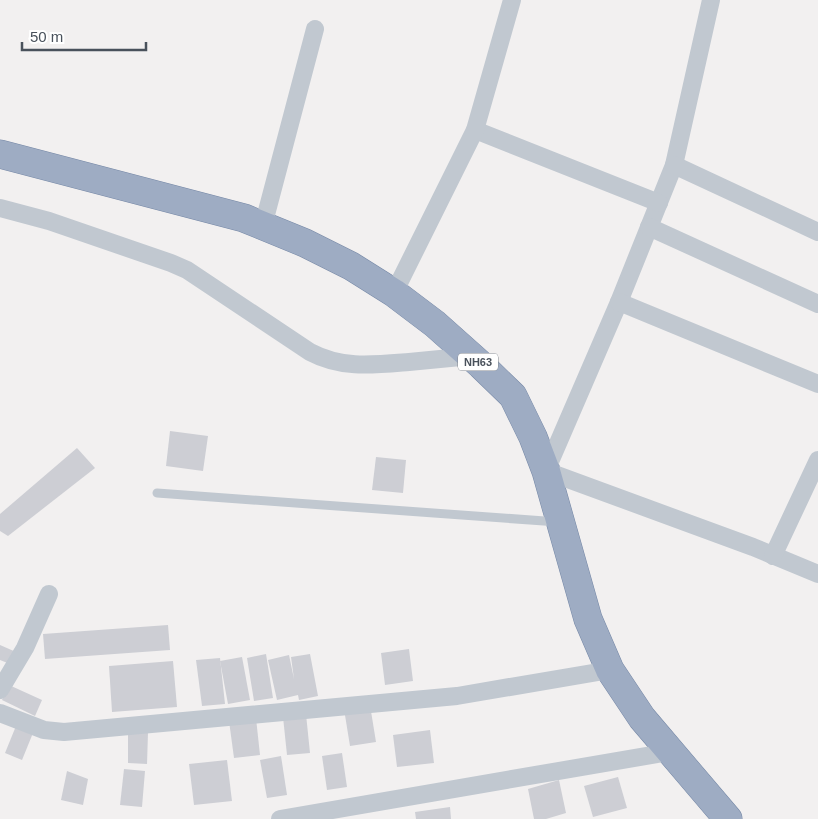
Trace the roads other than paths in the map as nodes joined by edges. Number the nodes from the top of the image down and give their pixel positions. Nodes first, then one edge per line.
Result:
1 (512, 0) edge
2 (711, 0) edge
3 (315, 30) dead end
4 (475, 130) junction
5 (0, 154) edge
6 (674, 165) junction
7 (659, 203) junction
8 (0, 208) edge
9 (263, 226) junction
10 (648, 227) junction
11 (818, 232) edge
12 (394, 293) junction
13 (619, 302) junction
14 (818, 304) edge
15 (471, 356) junction
16 (818, 384) edge
17 (818, 460) edge
18 (546, 472) junction
19 (157, 493) dead end
20 (561, 522) junction
21 (773, 556) junction
22 (818, 574) edge
23 (49, 594) dead end
24 (610, 670) junction
25 (0, 690) edge
26 (0, 713) edge
27 (669, 752) junction
28 (280, 819) edge
29 (728, 819) edge

1 - 4 street
2 - 6 street
3 - 9 street
4 - 7 street
4 - 12 street
5 - 9 highway, NH63
6 - 7 street
6 - 11 street
7 - 10 street
8 - 15 street
9 - 12 highway, NH63
10 - 13 street
10 - 14 street
12 - 15 highway, NH63
13 - 16 street
13 - 18 street
15 - 18 highway, NH63
17 - 21 street
18 - 20 highway, NH63
18 - 21 street
19 - 20 lane
20 - 24 highway, NH63
21 - 22 street
23 - 25 street
24 - 26 street
24 - 27 highway, NH63
27 - 28 street
27 - 29 highway, NH63

